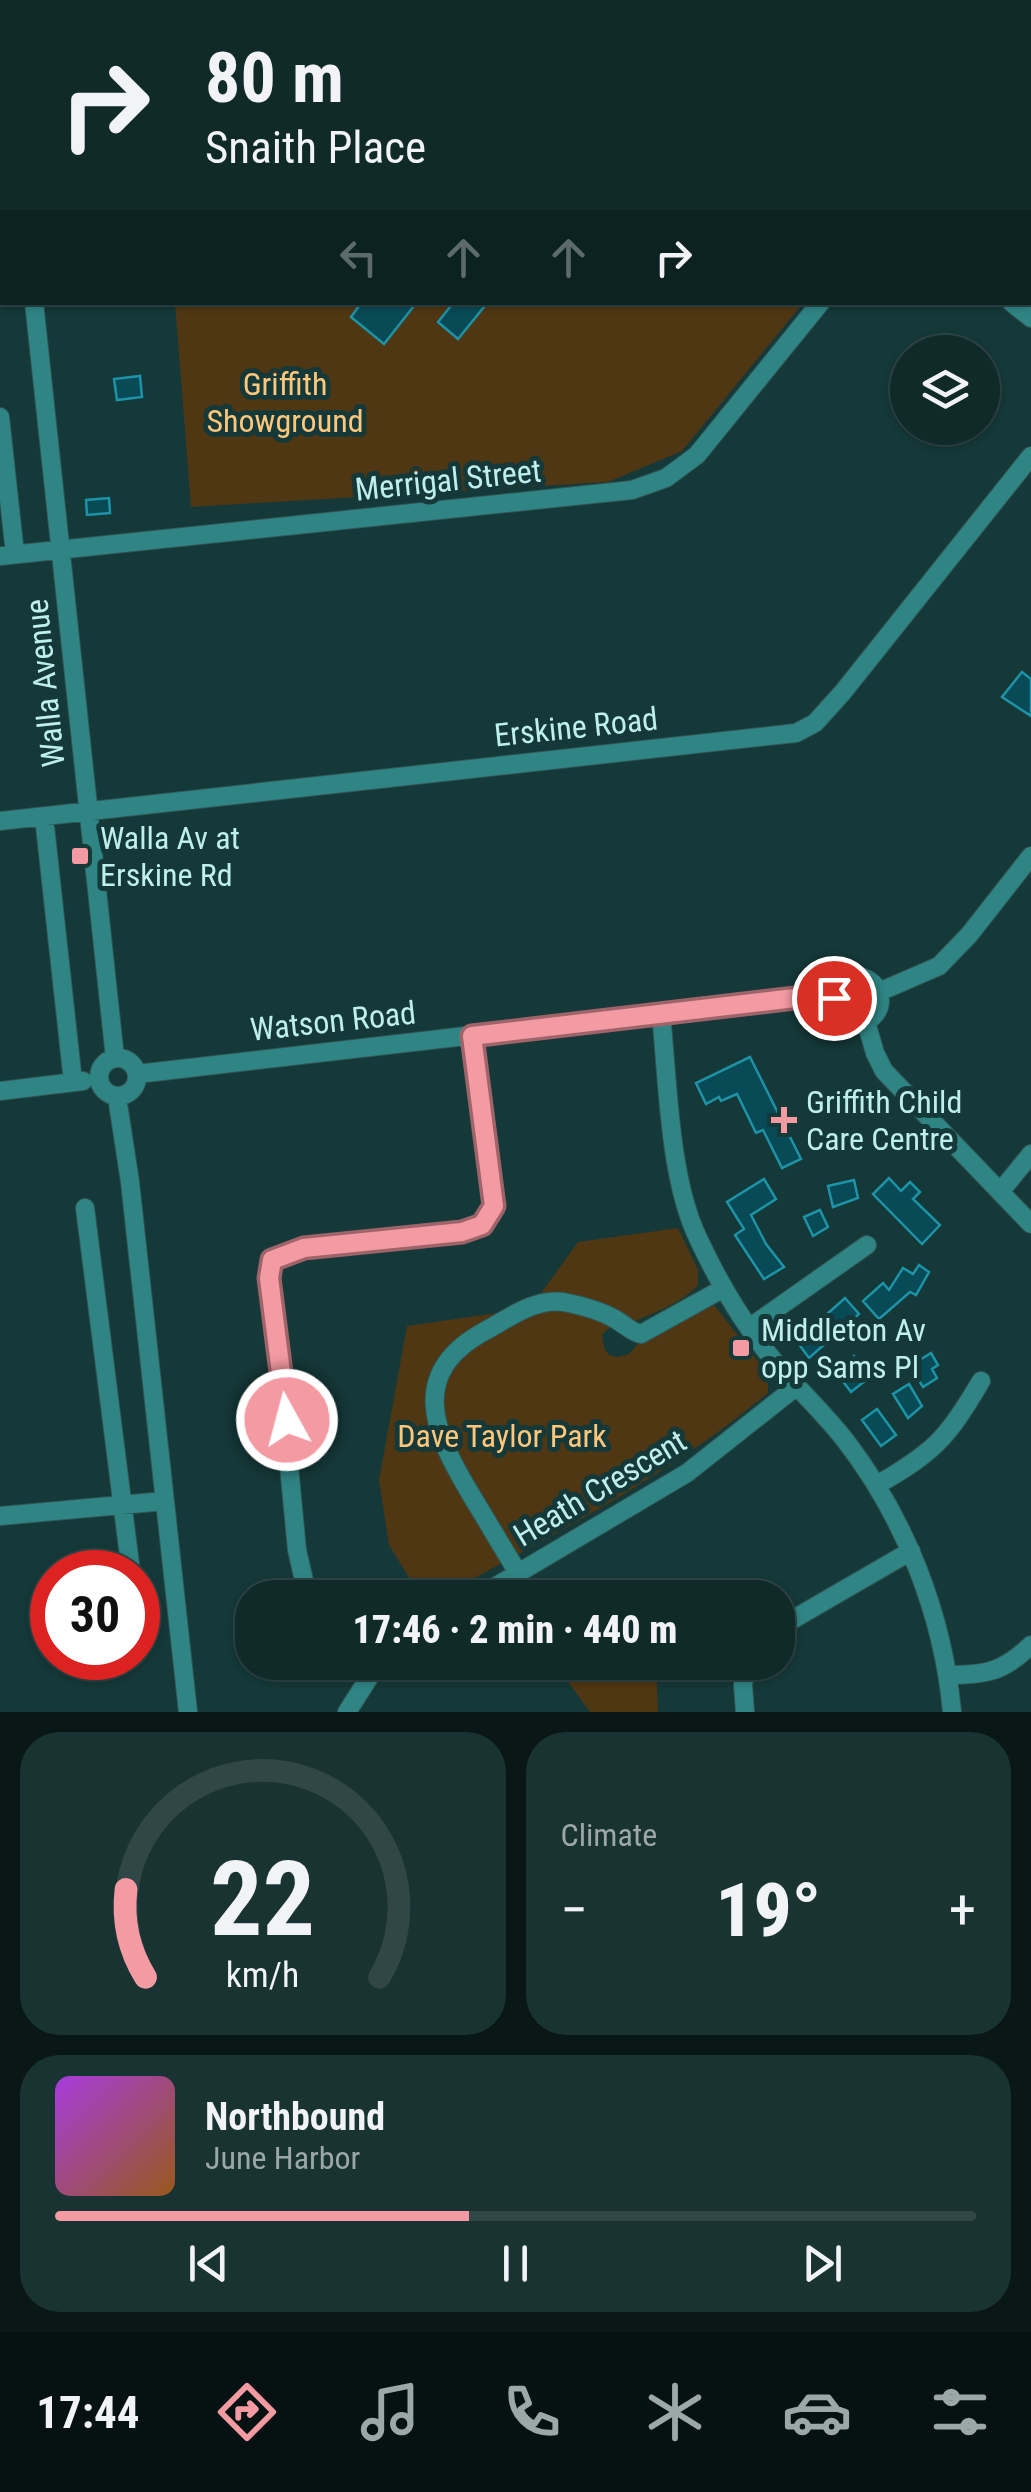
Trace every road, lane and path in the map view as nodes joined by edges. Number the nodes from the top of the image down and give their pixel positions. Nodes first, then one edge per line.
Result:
1 (34, 305) edge
2 (819, 305) edge
3 (0, 417) edge
4 (1031, 456) edge
5 (61, 550) junction
6 (8, 555) edge
7 (89, 812) junction
8 (44, 817) junction
9 (0, 822) edge
10 (1031, 856) edge
11 (879, 992) junction
12 (834, 998) junction
13 (661, 1014) junction
14 (866, 1022) junction
15 (472, 1036) junction
16 (116, 1058) junction
17 (137, 1074) junction
18 (98, 1080) junction
19 (72, 1082) junction
20 (0, 1092) edge
21 (117, 1097) junction
22 (1031, 1154) edge
23 (1000, 1192) junction
24 (85, 1208) dead end
25 (1031, 1224) edge
26 (868, 1245) dead end
27 (724, 1288) junction
28 (749, 1328) junction
29 (980, 1381) dead end
30 (797, 1386) junction
31 (877, 1486) junction
32 (165, 1500) junction
33 (122, 1505) junction
34 (0, 1516) edge
35 (128, 1550) edge
36 (911, 1551) junction
37 (518, 1573) junction
38 (304, 1580) edge
39 (506, 1580) edge
40 (795, 1618) edge
41 (1031, 1645) edge
42 (948, 1675) junction
43 (366, 1680) edge
44 (744, 1680) edge
45 (188, 1712) edge
46 (347, 1712) edge
47 (745, 1712) edge
48 (952, 1712) edge

1 - 5 street, Walla Avenue
2 - 5 street, Merrigal Street
3 - 6 street, Walla Avenue
4 - 7 street, Erskine Road
5 - 6 street, Merrigal Street
5 - 7 street, Walla Avenue
7 - 8 street, Erskine Road
7 - 16 street, Walla Avenue
8 - 9 street, Erskine Road
8 - 19 street, Walla Avenue
10 - 11 street
11 - 12 street
11 - 14 street
12 - 13 street, Watson Road
12 - 14 street
13 - 15 street, Watson Road
13 - 27 street
14 - 23 street
15 - 17 street, Watson Road
15 - 38 street
16 - 17 street
16 - 18 street
17 - 21 street
18 - 19 street
18 - 21 street
19 - 20 street
21 - 32 street
22 - 23 street
23 - 25 street
24 - 33 street
26 - 28 street
27 - 28 street
27 - 37 street
28 - 30 street
29 - 31 street
30 - 31 street
30 - 37 street, Heath Crescent
31 - 36 street
32 - 33 street
32 - 45 street
33 - 34 street
33 - 35 street
36 - 40 street
36 - 42 street
37 - 39 street, Heath Crescent
41 - 42 street
42 - 48 street
43 - 46 street
44 - 47 street

